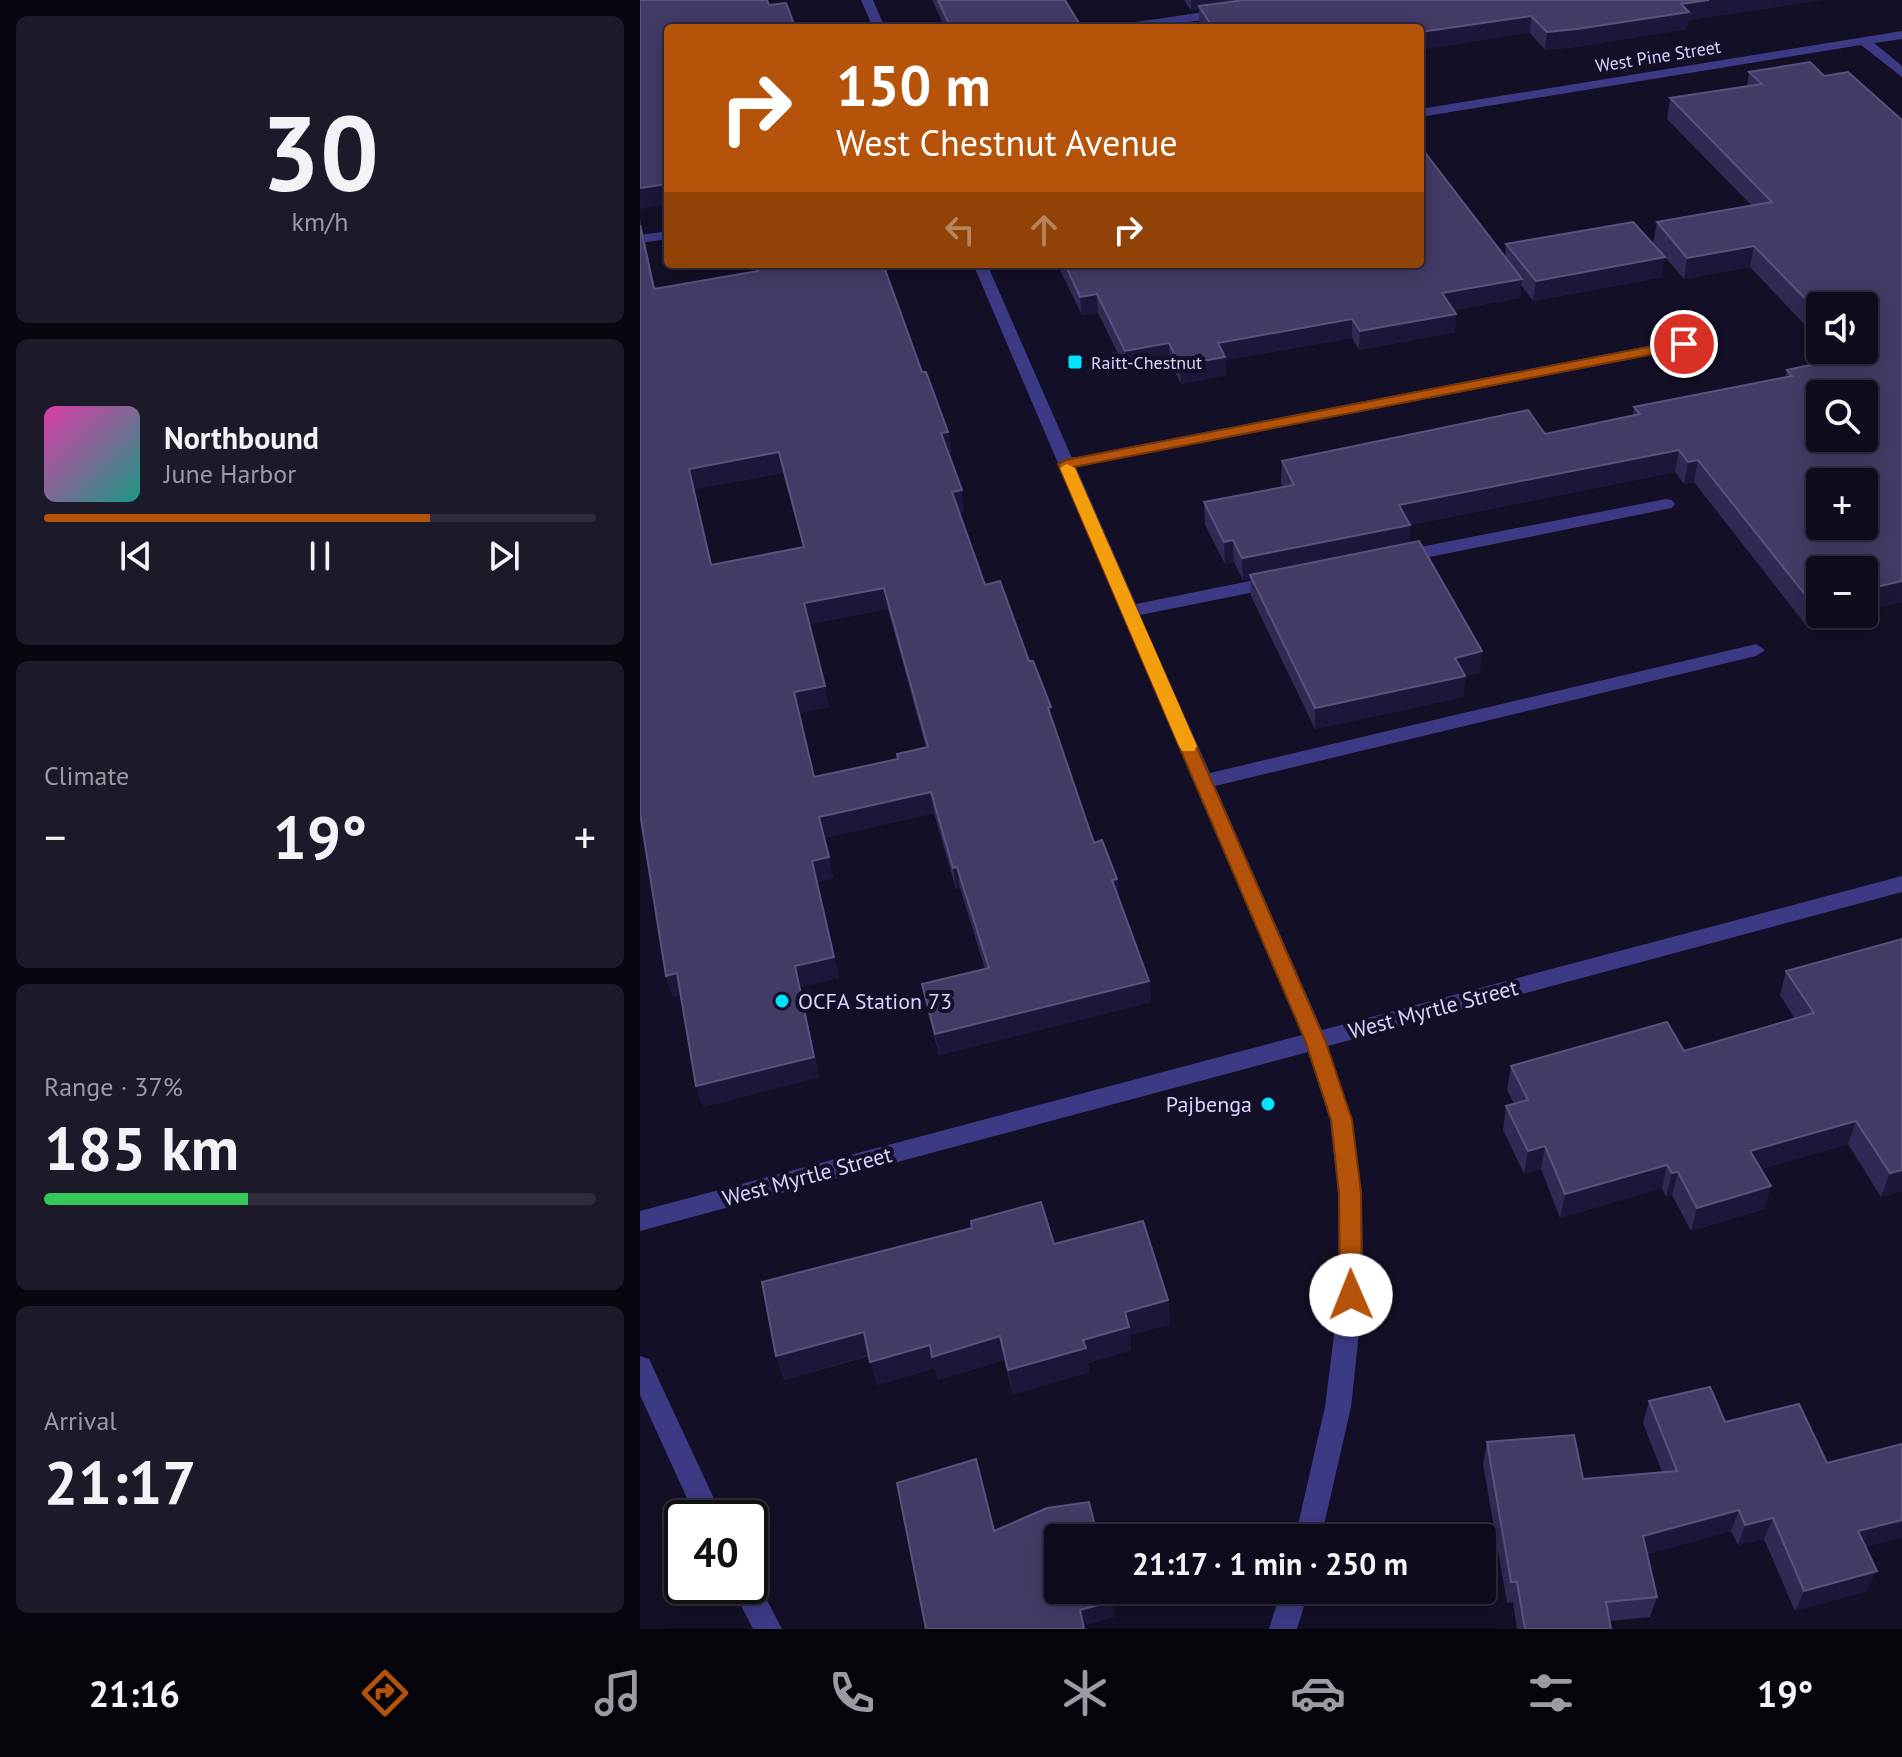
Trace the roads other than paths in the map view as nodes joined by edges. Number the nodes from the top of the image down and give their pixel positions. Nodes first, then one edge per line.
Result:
1 (867, 0) edge
2 (1240, 11) edge
3 (877, 24) edge
4 (1150, 24) edge
5 (1902, 35) edge
6 (1864, 41) junction
7 (1902, 73) edge
8 (1424, 112) edge
9 (664, 236) edge
10 (640, 239) edge
11 (982, 268) edge
12 (1684, 344) dead end
13 (1066, 464) junction
14 (1666, 504) dead end
15 (1375, 562) edge
16 (1298, 577) edge
17 (1129, 611) junction
18 (1756, 650) dead end
19 (1203, 782) junction
20 (1902, 884) edge
21 (1315, 1040) junction
22 (640, 1221) edge
23 (640, 1367) edge
24 (702, 1500) edge
25 (1311, 1524) edge
26 (755, 1604) edge
27 (1291, 1604) edge
28 (768, 1629) edge
29 (1283, 1629) edge

1 - 3 street
2 - 4 street
5 - 6 street, West Pine Street
6 - 7 street
6 - 8 street, West Pine Street
9 - 10 street
11 - 13 street
12 - 13 street
13 - 17 street
14 - 15 street
16 - 17 street
17 - 19 street
18 - 19 street
19 - 21 street
20 - 21 street, West Myrtle Street
21 - 22 street, West Myrtle Street
21 - 25 street
23 - 24 street
26 - 28 street
27 - 29 street

